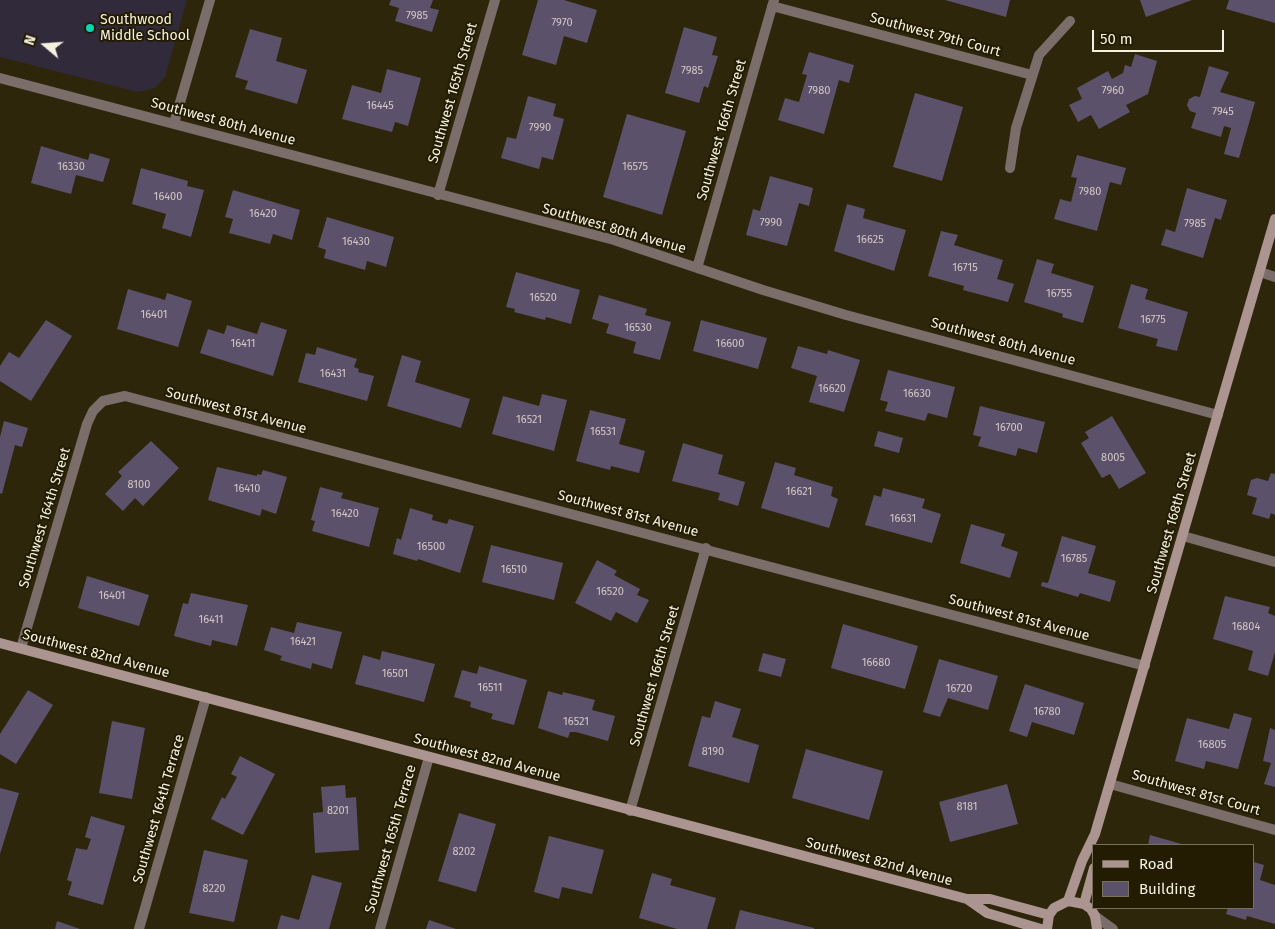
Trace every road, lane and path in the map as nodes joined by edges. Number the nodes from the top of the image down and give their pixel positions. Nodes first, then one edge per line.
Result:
1 (210, 0) edge
2 (495, 0) edge
3 (773, 3) edge
4 (1070, 21) dead end
5 (1032, 75) junction
6 (0, 78) edge
7 (174, 123) junction
8 (1010, 168) dead end
9 (438, 195) junction
10 (1275, 219) edge
11 (697, 268) junction
12 (1260, 272) junction
13 (1275, 277) edge
14 (103, 401) joint
15 (1218, 416) junction
16 (1183, 536) junction
17 (706, 548) junction
18 (1275, 562) edge
19 (0, 643) edge
20 (21, 648) junction
21 (1145, 666) junction
22 (206, 698) junction
23 (429, 757) junction
24 (1110, 784) junction
25 (630, 811) junction
26 (1275, 830) edge
27 (1095, 834) junction
28 (1096, 844) edge
29 (1092, 875) edge
30 (967, 899) junction
31 (1068, 901) junction
32 (1084, 904) junction
33 (1049, 914) junction
34 (1095, 916) junction
35 (139, 929) edge
36 (380, 929) edge
37 (1040, 929) edge
38 (1046, 929) edge
39 (1097, 929) edge
40 (1113, 929) edge

1 - 7 street
2 - 9 street, Southwest 165th Street
3 - 5 street, Southwest 79th Court
3 - 11 street, Southwest 166th Street
4 - 5 street
5 - 8 street
6 - 7 street, Southwest 80th Avenue
7 - 9 street, Southwest 80th Avenue
9 - 11 street, Southwest 80th Avenue
10 - 12 street, Southwest 168th Street
11 - 15 street, Southwest 80th Avenue
12 - 13 street
12 - 15 street, Southwest 168th Street
14 - 17 street, Southwest 81st Avenue
14 - 20 street, Southwest 164th Street
15 - 16 street, Southwest 168th Street
16 - 18 street
16 - 21 street, Southwest 168th Street
17 - 21 street, Southwest 81st Avenue
17 - 25 street, Southwest 166th Street
19 - 20 street, Southwest 82nd Avenue
20 - 22 street, Southwest 82nd Avenue
21 - 24 street, Southwest 168th Street
22 - 23 street, Southwest 82nd Avenue
22 - 35 street, Southwest 164th Terrace
23 - 25 street, Southwest 82nd Avenue
23 - 36 street, Southwest 165th Terrace
24 - 26 street, Southwest 81st Court
24 - 27 street, Southwest 168th Street
25 - 30 street, Southwest 82nd Avenue
27 - 28 street, Southwest 168th Street
27 - 31 street, Southwest 168th Street
29 - 32 street
30 - 33 street, Southwest 82nd Avenue
30 - 37 street, Southwest 82nd Avenue
31 - 32 street
31 - 33 street
32 - 34 street
33 - 38 street
34 - 39 street
34 - 40 street

